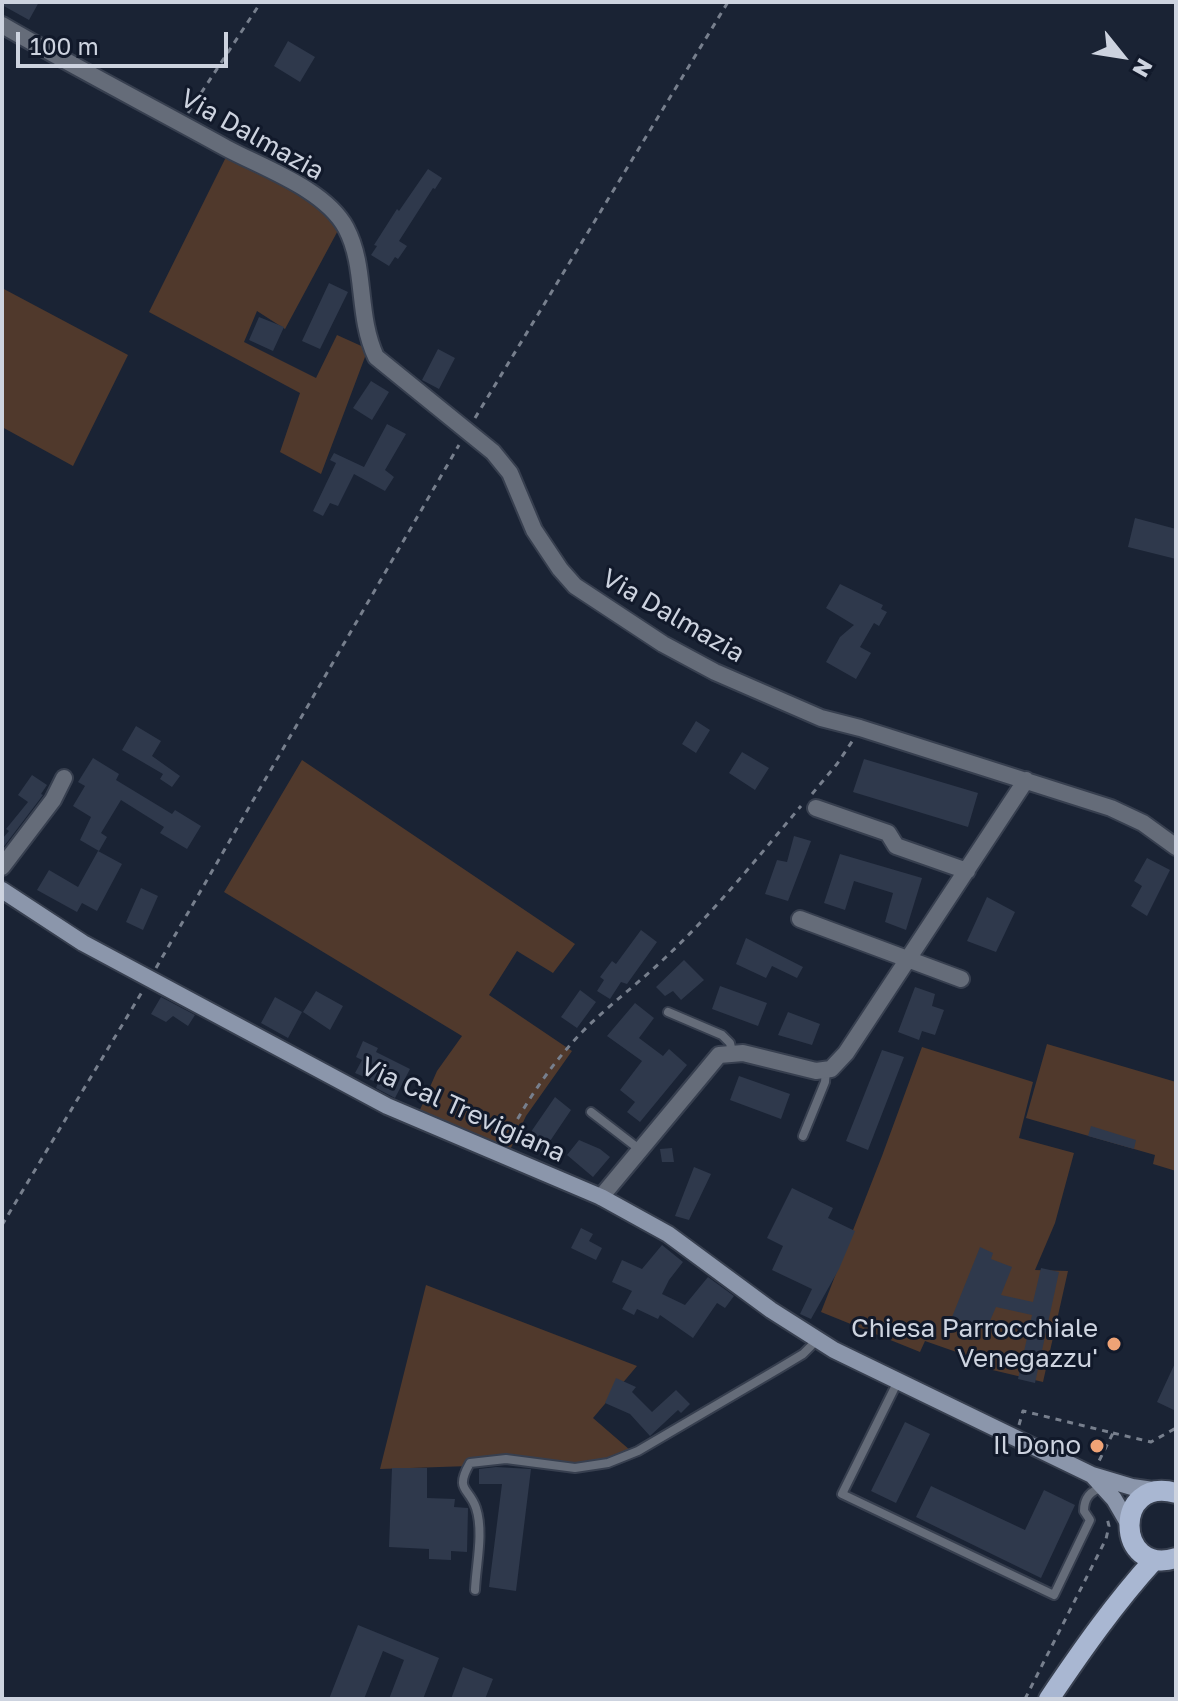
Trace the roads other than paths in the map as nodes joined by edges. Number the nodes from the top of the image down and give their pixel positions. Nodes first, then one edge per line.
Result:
1 (2, 25) edge
2 (64, 778) dead end
3 (1026, 780) junction
4 (816, 808) dead end
5 (1176, 847) edge
6 (2, 867) edge
7 (967, 871) junction
8 (2, 890) edge
9 (800, 919) dead end
10 (907, 961) junction
11 (961, 979) dead end
12 (668, 1012) dead end
13 (732, 1052) junction
14 (826, 1069) junction
15 (591, 1112) dead end
16 (803, 1136) dead end
17 (639, 1149) junction
18 (601, 1197) junction
19 (817, 1340) junction
20 (898, 1381) junction
21 (1094, 1470) junction
22 (1105, 1488) junction
23 (1171, 1491) edge
24 (1128, 1523) junction
25 (1163, 1557) edge
26 (475, 1590) dead end
27 (1049, 1699) edge

1 - 3 street, Via Dalmazia
2 - 6 street
3 - 5 street, Via Dalmazia
3 - 7 street
4 - 7 street
7 - 10 street
8 - 18 street, Via Cal Trevigiana
9 - 10 street
10 - 11 street
10 - 14 street
12 - 13 lane
13 - 14 street
13 - 17 street
14 - 16 lane
15 - 17 lane
17 - 18 street
18 - 19 street, Via Cal Trevigiana
19 - 20 street, Via Cal Trevigiana
19 - 26 lane
20 - 21 street, Via Cal Trevigiana
20 - 22 lane
21 - 22 street, Via Cal Trevigiana
21 - 23 street, Via Cal Trevigiana
22 - 24 street, Via Cal Trevigiana
23 - 24 main road
24 - 25 main road
25 - 27 main road

